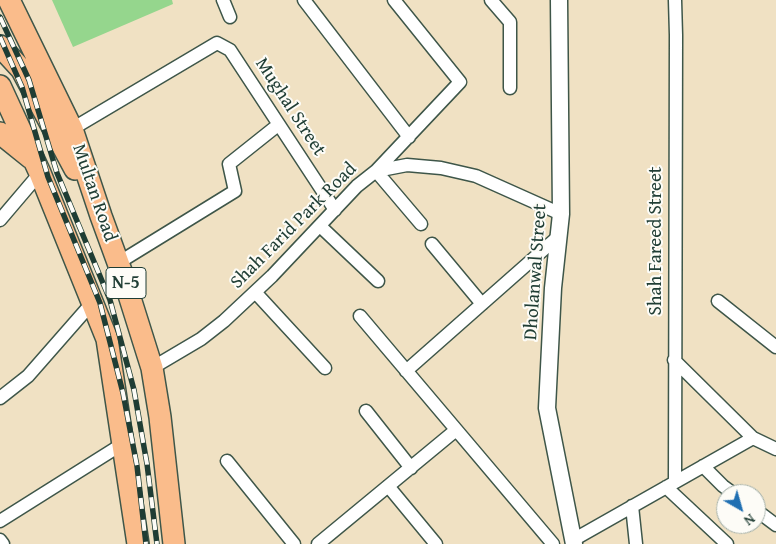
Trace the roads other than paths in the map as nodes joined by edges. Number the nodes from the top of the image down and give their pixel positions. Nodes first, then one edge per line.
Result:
1 (9, 0) edge
2 (223, 0) edge
3 (304, 0) edge
4 (394, 0) edge
5 (491, 0) edge
6 (559, 0) edge
7 (675, 0) edge
8 (230, 17) dead end
9 (0, 46) edge
10 (0, 86) edge
11 (510, 88) dead end
12 (278, 125) junction
13 (72, 129) junction
14 (0, 133) edge
15 (409, 136) junction
16 (37, 167) junction
17 (376, 171) junction
18 (335, 210) junction
19 (561, 214) junction
20 (101, 216) junction
21 (0, 220) edge
22 (422, 224) dead end
23 (320, 226) junction
24 (559, 236) junction
25 (432, 244) dead end
26 (118, 263) junction
27 (378, 281) dead end
28 (255, 292) junction
29 (718, 301) dead end
30 (92, 303) junction
31 (482, 304) junction
32 (360, 316) dead end
33 (776, 347) edge
34 (674, 360) junction
35 (152, 368) junction
36 (324, 368) dead end
37 (406, 371) junction
38 (0, 398) edge
39 (366, 411) dead end
40 (456, 430) junction
41 (752, 438) junction
42 (124, 443) junction
43 (776, 449) edge
44 (227, 461) dead end
45 (704, 466) junction
46 (411, 468) junction
47 (721, 484) edge
48 (670, 485) junction
49 (388, 486) junction
50 (632, 506) junction
51 (0, 521) edge
52 (0, 540) edge
53 (573, 542) edge
54 (3, 544) edge
55 (138, 544) edge
56 (174, 544) edge
57 (294, 544) edge
58 (318, 544) edge
59 (436, 544) edge
60 (553, 544) edge
61 (636, 544) edge
62 (728, 544) edge

1 - 13 main road, Multan Road / N-5
2 - 8 street
3 - 15 street
4 - 15 street
5 - 11 street
6 - 19 street, Dholanwal Street
7 - 34 street, Shah Fareed Street
9 - 20 main road
10 - 16 main road, N-5
12 - 13 street, Mughal Street
12 - 18 street, Mughal Street
12 - 26 street
13 - 20 main road, Multan Road / N-5
14 - 16 main road
15 - 17 street
16 - 21 street
16 - 30 main road, N-5
17 - 18 street, Shah Farid Park Road
17 - 19 street, Shah Farid Park Road
17 - 22 street
18 - 23 street, Shah Farid Park Road
19 - 24 street, Dholanwal Street
20 - 26 main road, Multan Road / N-5
23 - 27 street
23 - 28 street, Shah Farid Park Road
24 - 31 street
24 - 53 street, Dholanwal Street
25 - 31 street
26 - 35 main road, Multan Road / N-5
28 - 35 street, Shah Farid Park Road
28 - 36 street
29 - 33 street
30 - 38 street
30 - 42 main road, N-5
31 - 37 street
32 - 37 street
34 - 41 street
34 - 48 street, Shah Fareed Street
35 - 56 main road, Multan Road / N-5
37 - 40 street
39 - 46 street
40 - 46 street
40 - 60 street
41 - 43 street
41 - 45 street
42 - 51 street
42 - 55 main road, N-5
44 - 57 street
45 - 47 street
45 - 48 street
46 - 49 street
48 - 50 street
48 - 62 street
49 - 58 street
49 - 59 street
50 - 53 street
50 - 61 street
52 - 54 street

